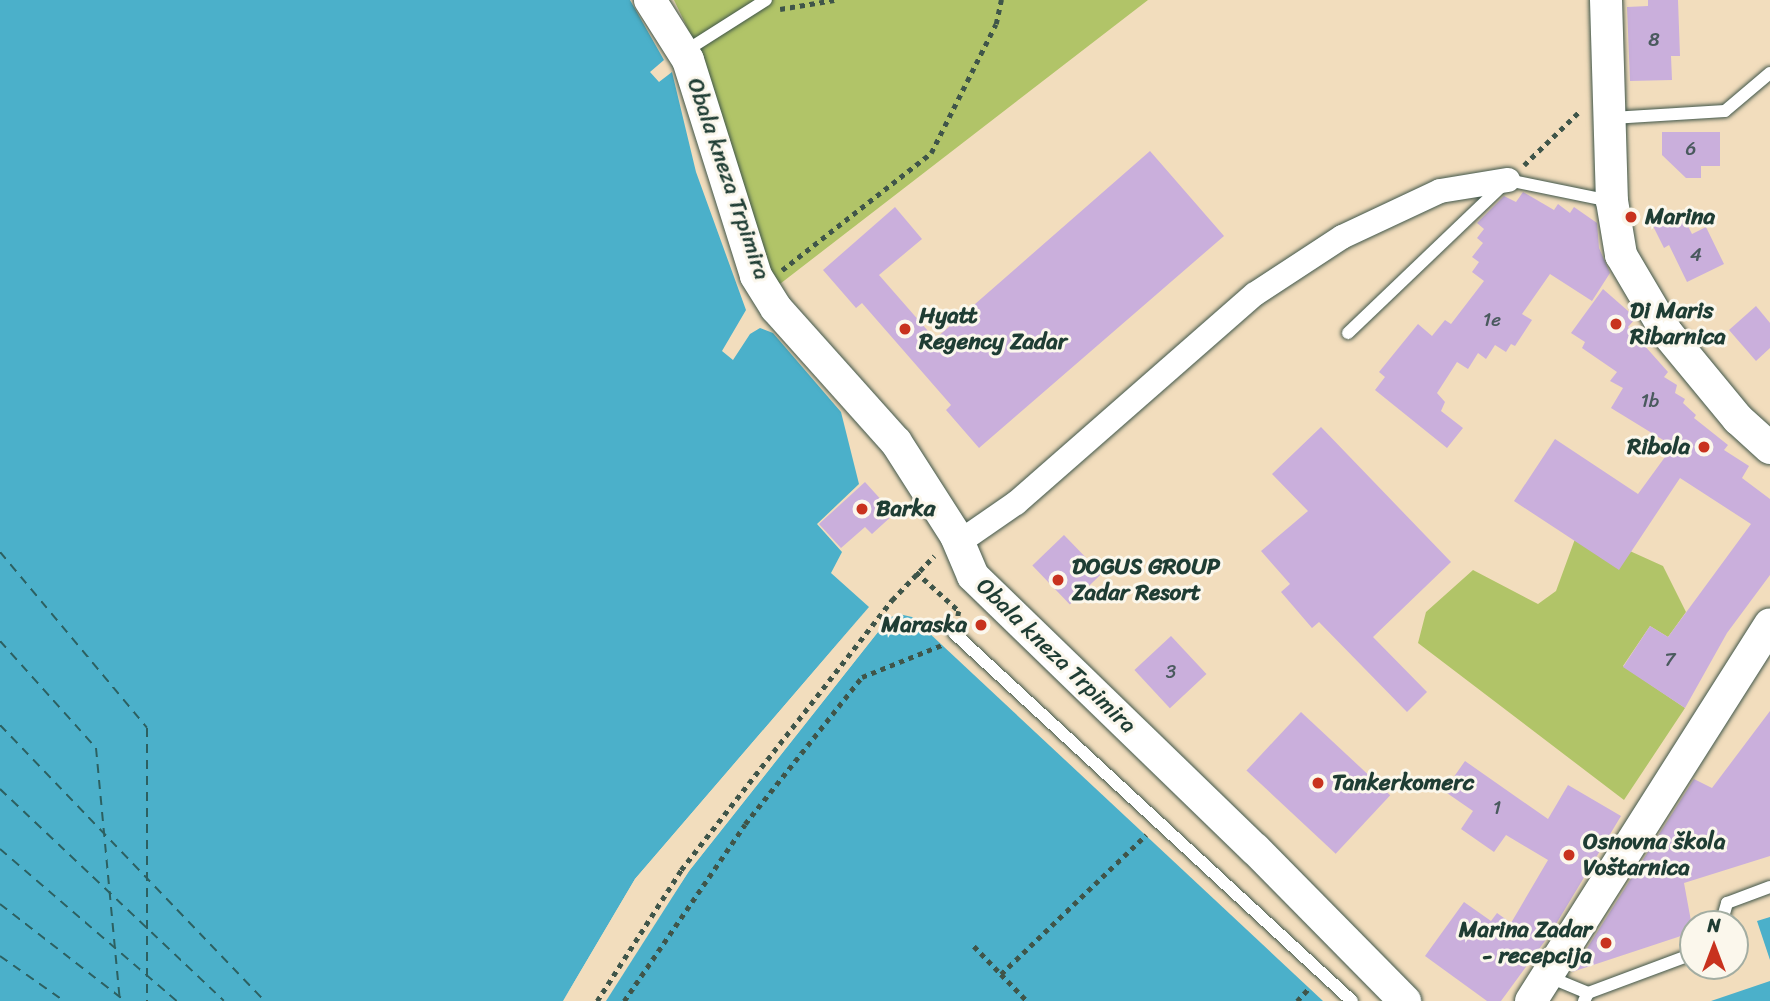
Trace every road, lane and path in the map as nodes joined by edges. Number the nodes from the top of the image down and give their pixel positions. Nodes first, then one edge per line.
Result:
1 (650, 0) edge
2 (766, 0) edge
3 (1001, 0) edge
4 (1606, 0) edge
5 (683, 53) junction
6 (1770, 74) edge
7 (1611, 80) junction
8 (1612, 118) junction
9 (1508, 180) junction
10 (1612, 201) junction
11 (762, 286) junction
12 (1348, 332) dead end
13 (1770, 448) edge
14 (957, 540) junction
15 (916, 572) junction
16 (1770, 625) edge
17 (954, 634) joint
18 (943, 645) dead end
19 (1147, 834) dead end
20 (1770, 887) edge
21 (1725, 910) edge
22 (974, 946) dead end
23 (1679, 960) edge
24 (1001, 974) junction
25 (1309, 988) dead end
26 (1539, 988) edge
27 (1586, 997) edge
28 (597, 1001) edge
29 (624, 1001) edge
30 (1027, 1001) edge
31 (1297, 1001) edge
32 (1352, 1001) edge
33 (1405, 1001) edge

1 - 5 street, Obala kneza Trpimira
2 - 5 lane
3 - 11 path
4 - 7 street
5 - 11 street, Obala kneza Trpimira
6 - 8 lane
7 - 8 street
7 - 9 path
8 - 10 street
9 - 10 lane
9 - 12 lane
9 - 14 street
10 - 13 street
11 - 14 street, Obala kneza Trpimira
14 - 15 path
14 - 33 street, Obala kneza Trpimira
15 - 17 path
15 - 28 path
16 - 26 street
17 - 32 lane
18 - 29 path
19 - 24 path
20 - 21 lane
22 - 24 path
23 - 27 lane
24 - 30 path
25 - 31 path
26 - 27 lane

